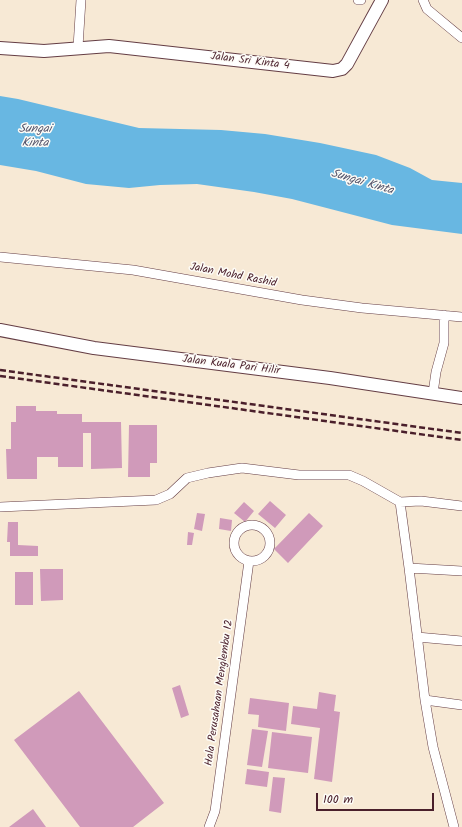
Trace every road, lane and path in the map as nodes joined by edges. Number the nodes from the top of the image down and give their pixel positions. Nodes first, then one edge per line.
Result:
1 (81, 0) edge
2 (382, 0) edge
3 (423, 0) edge
4 (462, 38) edge
5 (78, 47) junction
6 (0, 48) edge
7 (0, 257) edge
8 (444, 315) junction
9 (462, 317) edge
10 (0, 330) edge
11 (434, 393) junction
12 (462, 398) edge
13 (400, 502) junction
14 (462, 506) edge
15 (0, 507) edge
16 (249, 561) dead end
17 (409, 568) junction
18 (462, 571) edge
19 (417, 637) junction
20 (462, 641) edge
21 (425, 700) junction
22 (462, 705) edge
23 (209, 827) edge
24 (454, 827) edge

1 - 5 street
2 - 5 street, Jalan Sri Kinta 4
3 - 4 street
5 - 6 street, Jalan Sri Kinta 4
7 - 8 street, Jalan Mohd Rashid
8 - 9 street, Jalan Mohd Rashid
8 - 11 street
10 - 11 street, Jalan Kuala Pari Hilir
11 - 12 street, Jalan Kuala Pari Hilir
13 - 14 street
13 - 15 street
13 - 17 street
16 - 23 street, Hala Perusahaan Menglembu 12
17 - 18 street
17 - 19 street
19 - 20 street
19 - 21 street
21 - 22 street
21 - 24 street

